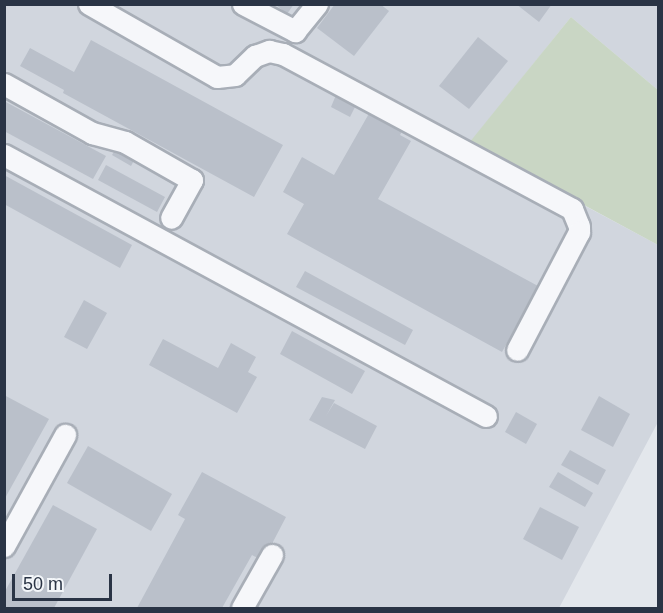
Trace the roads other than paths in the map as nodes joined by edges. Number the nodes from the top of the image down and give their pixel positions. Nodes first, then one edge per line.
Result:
1 (89, 4) edge
2 (243, 4) edge
3 (317, 4) edge
4 (4, 84) edge
5 (4, 155) edge
6 (171, 218) dead end
7 (517, 350) dead end
8 (486, 416) dead end
9 (65, 435) dead end
10 (4, 546) edge
11 (272, 555) dead end
12 (242, 609) edge

1 - 7 lane
2 - 3 lane
4 - 6 lane
5 - 8 lane
9 - 10 lane
11 - 12 lane

